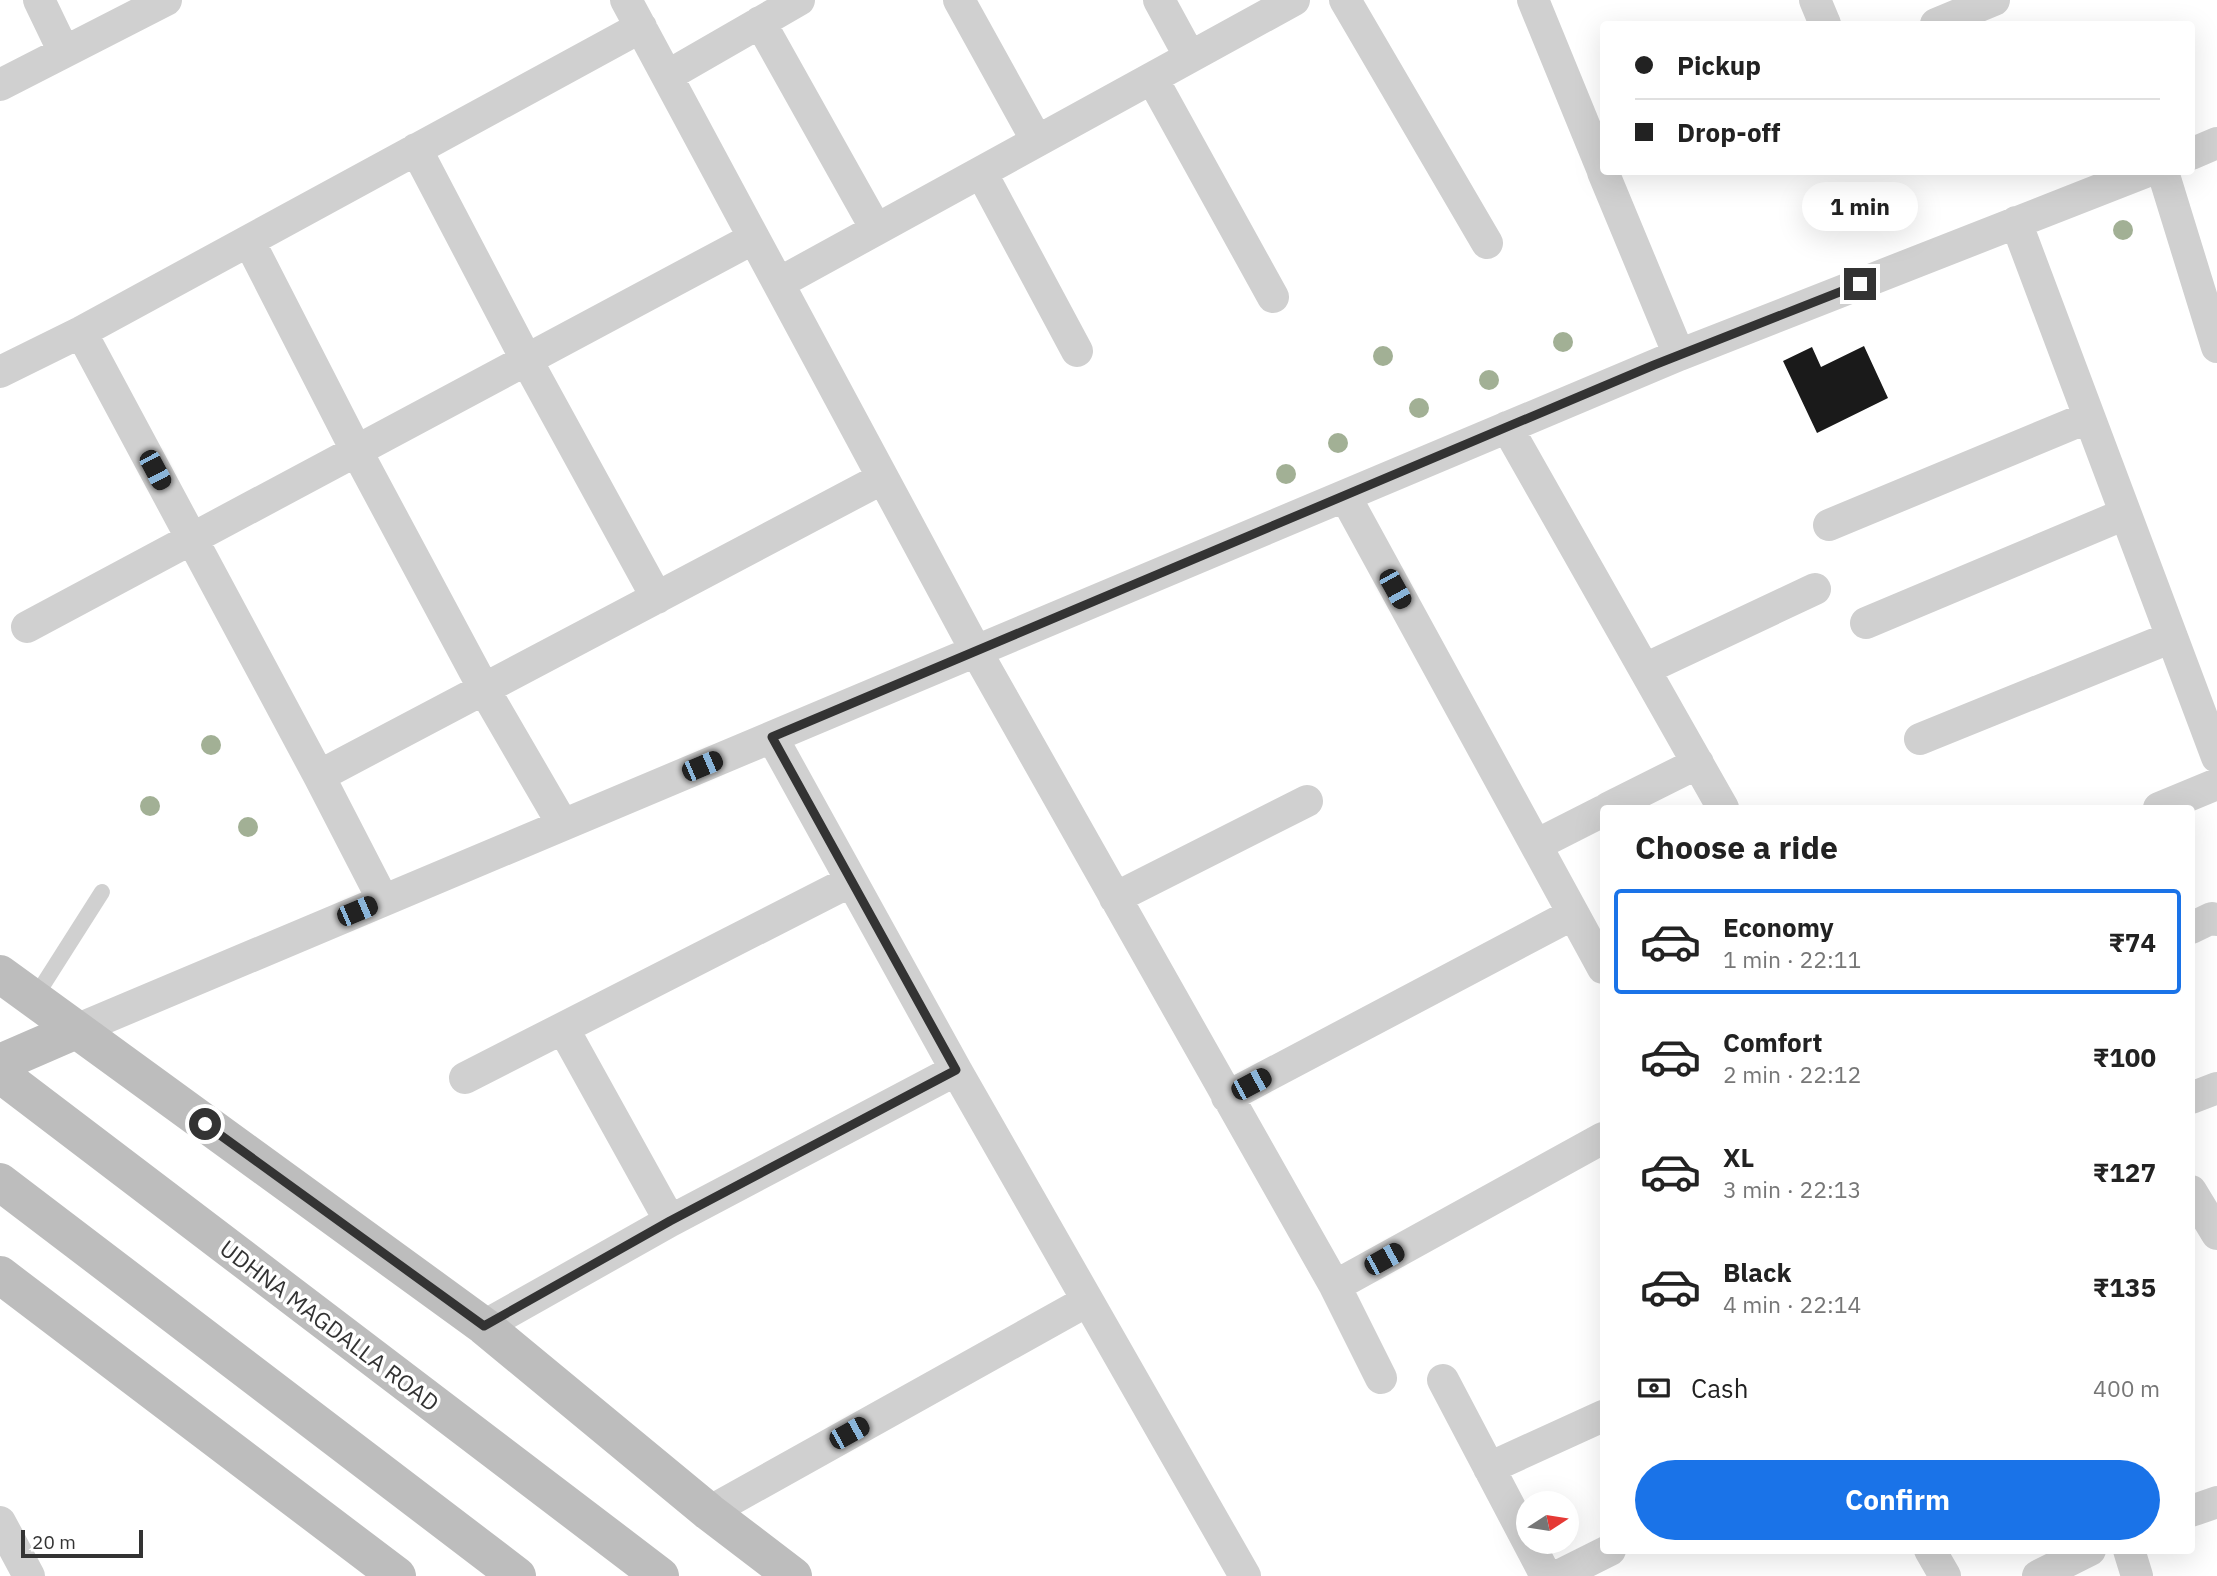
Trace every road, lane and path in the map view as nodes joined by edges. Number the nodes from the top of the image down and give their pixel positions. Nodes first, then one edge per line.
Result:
1 (38, 0) edge
2 (166, 0) edge
3 (626, 0) edge
4 (799, 0) edge
5 (959, 0) edge
6 (1159, 0) edge
7 (1294, 0) edge
8 (1345, 0) edge
9 (1533, 0) edge
10 (1815, 0) edge
11 (1994, 0) edge
12 (1824, 21) edge
13 (1943, 21) edge
14 (760, 22) junction
15 (641, 27) junction
16 (64, 52) junction
17 (1190, 57) junction
18 (667, 76) junction
19 (1152, 78) junction
20 (0, 85) edge
21 (1037, 141) junction
22 (2217, 143) edge
23 (416, 149) junction
24 (2195, 152) edge
25 (1600, 164) edge
26 (981, 172) junction
27 (1605, 175) edge
28 (2138, 175) edge
29 (2164, 175) edge
30 (2015, 222) junction
31 (876, 229) junction
32 (754, 238) junction
33 (249, 241) junction
34 (1487, 243) dead end
35 (779, 283) junction
36 (1273, 298) dead end
37 (81, 332) junction
38 (2217, 347) edge
39 (1077, 351) dead end
40 (1679, 355) junction
41 (526, 359) junction
42 (0, 372) edge
43 (2089, 417) junction
44 (1507, 427) junction
45 (356, 450) junction
46 (883, 478) junction
47 (1345, 496) junction
48 (2126, 514) junction
49 (1829, 525) dead end
50 (191, 538) junction
51 (1815, 589) dead end
52 (657, 598) junction
53 (1866, 624) dead end
54 (27, 627) dead end
55 (2172, 637) junction
56 (976, 651) junction
57 (1645, 669) junction
58 (484, 689) junction
59 (772, 737) junction
60 (1920, 739) dead end
61 (2217, 757) edge
62 (1699, 763) junction
63 (319, 776) junction
64 (2217, 785) edge
65 (1307, 802) dead end
66 (1614, 805) edge
67 (1721, 805) edge
68 (2167, 805) edge
69 (1600, 813) edge
70 (563, 825) junction
71 (1536, 845) junction
72 (851, 881) junction
73 (102, 892) dead end
74 (1115, 898) junction
75 (383, 900) junction
76 (1573, 914) junction
77 (2217, 920) edge
78 (2195, 926) edge
79 (1600, 963) edge
80 (0, 974) edge
81 (34, 999) junction
82 (563, 1028) junction
83 (76, 1030) junction
84 (0, 1063) edge
85 (956, 1070) junction
86 (0, 1074) edge
87 (465, 1078) dead end
88 (2217, 1088) edge
89 (2195, 1096) edge
90 (1227, 1097) junction
91 (1600, 1140) edge
92 (0, 1182) edge
93 (2195, 1198) edge
94 (670, 1221) junction
95 (2217, 1234) edge
96 (0, 1275) edge
97 (1335, 1286) junction
98 (1087, 1301) junction
99 (484, 1326) junction
100 (1381, 1378) dead end
101 (1443, 1380) dead end
102 (1600, 1417) edge
103 (1489, 1468) junction
104 (2217, 1502) edge
105 (2195, 1510) edge
106 (709, 1512) junction
107 (0, 1522) edge
108 (1602, 1554) edge
109 (1932, 1554) edge
110 (2082, 1554) edge
111 (2130, 1554) edge
112 (29, 1576) edge
113 (397, 1576) edge
114 (517, 1576) edge
115 (660, 1576) edge
116 (793, 1576) edge
117 (1245, 1576) edge
118 (1546, 1576) edge
119 (1558, 1576) edge
120 (1945, 1576) edge
121 (2038, 1576) edge
122 (2137, 1576) edge

1 - 16 street
2 - 16 street
3 - 15 street
4 - 14 street
5 - 21 street
6 - 17 street
7 - 17 street
8 - 34 street
9 - 25 street
10 - 12 street
11 - 13 street
14 - 18 street
14 - 31 street
15 - 18 street
15 - 23 street
16 - 20 street
17 - 19 street
18 - 32 street
19 - 21 street
19 - 36 street
21 - 26 street
22 - 24 street
23 - 33 street
23 - 41 street
26 - 31 street
26 - 39 street
27 - 40 street
28 - 30 street
29 - 38 street
30 - 40 street
30 - 43 street
31 - 35 street
32 - 35 street
32 - 41 street
33 - 37 street
33 - 45 street
35 - 46 street
37 - 42 street
37 - 50 street
40 - 44 street
41 - 45 street
41 - 52 street
43 - 48 street
43 - 49 street
44 - 47 street
44 - 57 street
45 - 50 street
45 - 58 street
46 - 52 street
46 - 56 street
47 - 56 street
47 - 71 street
48 - 53 street
48 - 55 street
50 - 54 street
50 - 63 street
51 - 57 street
52 - 58 street
55 - 60 street
55 - 61 street
56 - 59 street
56 - 74 street
57 - 62 street
58 - 63 street
58 - 70 street
59 - 70 street
59 - 72 street
62 - 66 street
62 - 67 street
63 - 75 street
64 - 68 street
65 - 74 street
69 - 71 street
70 - 75 street
71 - 76 street
72 - 82 street
72 - 85 street
73 - 81 lane
74 - 90 street
75 - 83 street
76 - 79 street
76 - 90 street
77 - 78 street
80 - 81 street
81 - 83 street
82 - 87 street
82 - 94 street
83 - 84 street
83 - 99 street
85 - 94 street
85 - 98 street
86 - 115 street, UDHNA MAGDALLA ROAD
88 - 89 street
90 - 97 street
91 - 97 street
92 - 114 street
93 - 95 street
94 - 99 street
96 - 113 street
97 - 100 street
98 - 106 street
98 - 117 street
99 - 106 street
101 - 103 street
102 - 103 street
103 - 118 street
104 - 105 street
106 - 116 street
107 - 112 street
108 - 119 street
109 - 120 street
110 - 121 street
111 - 122 street

